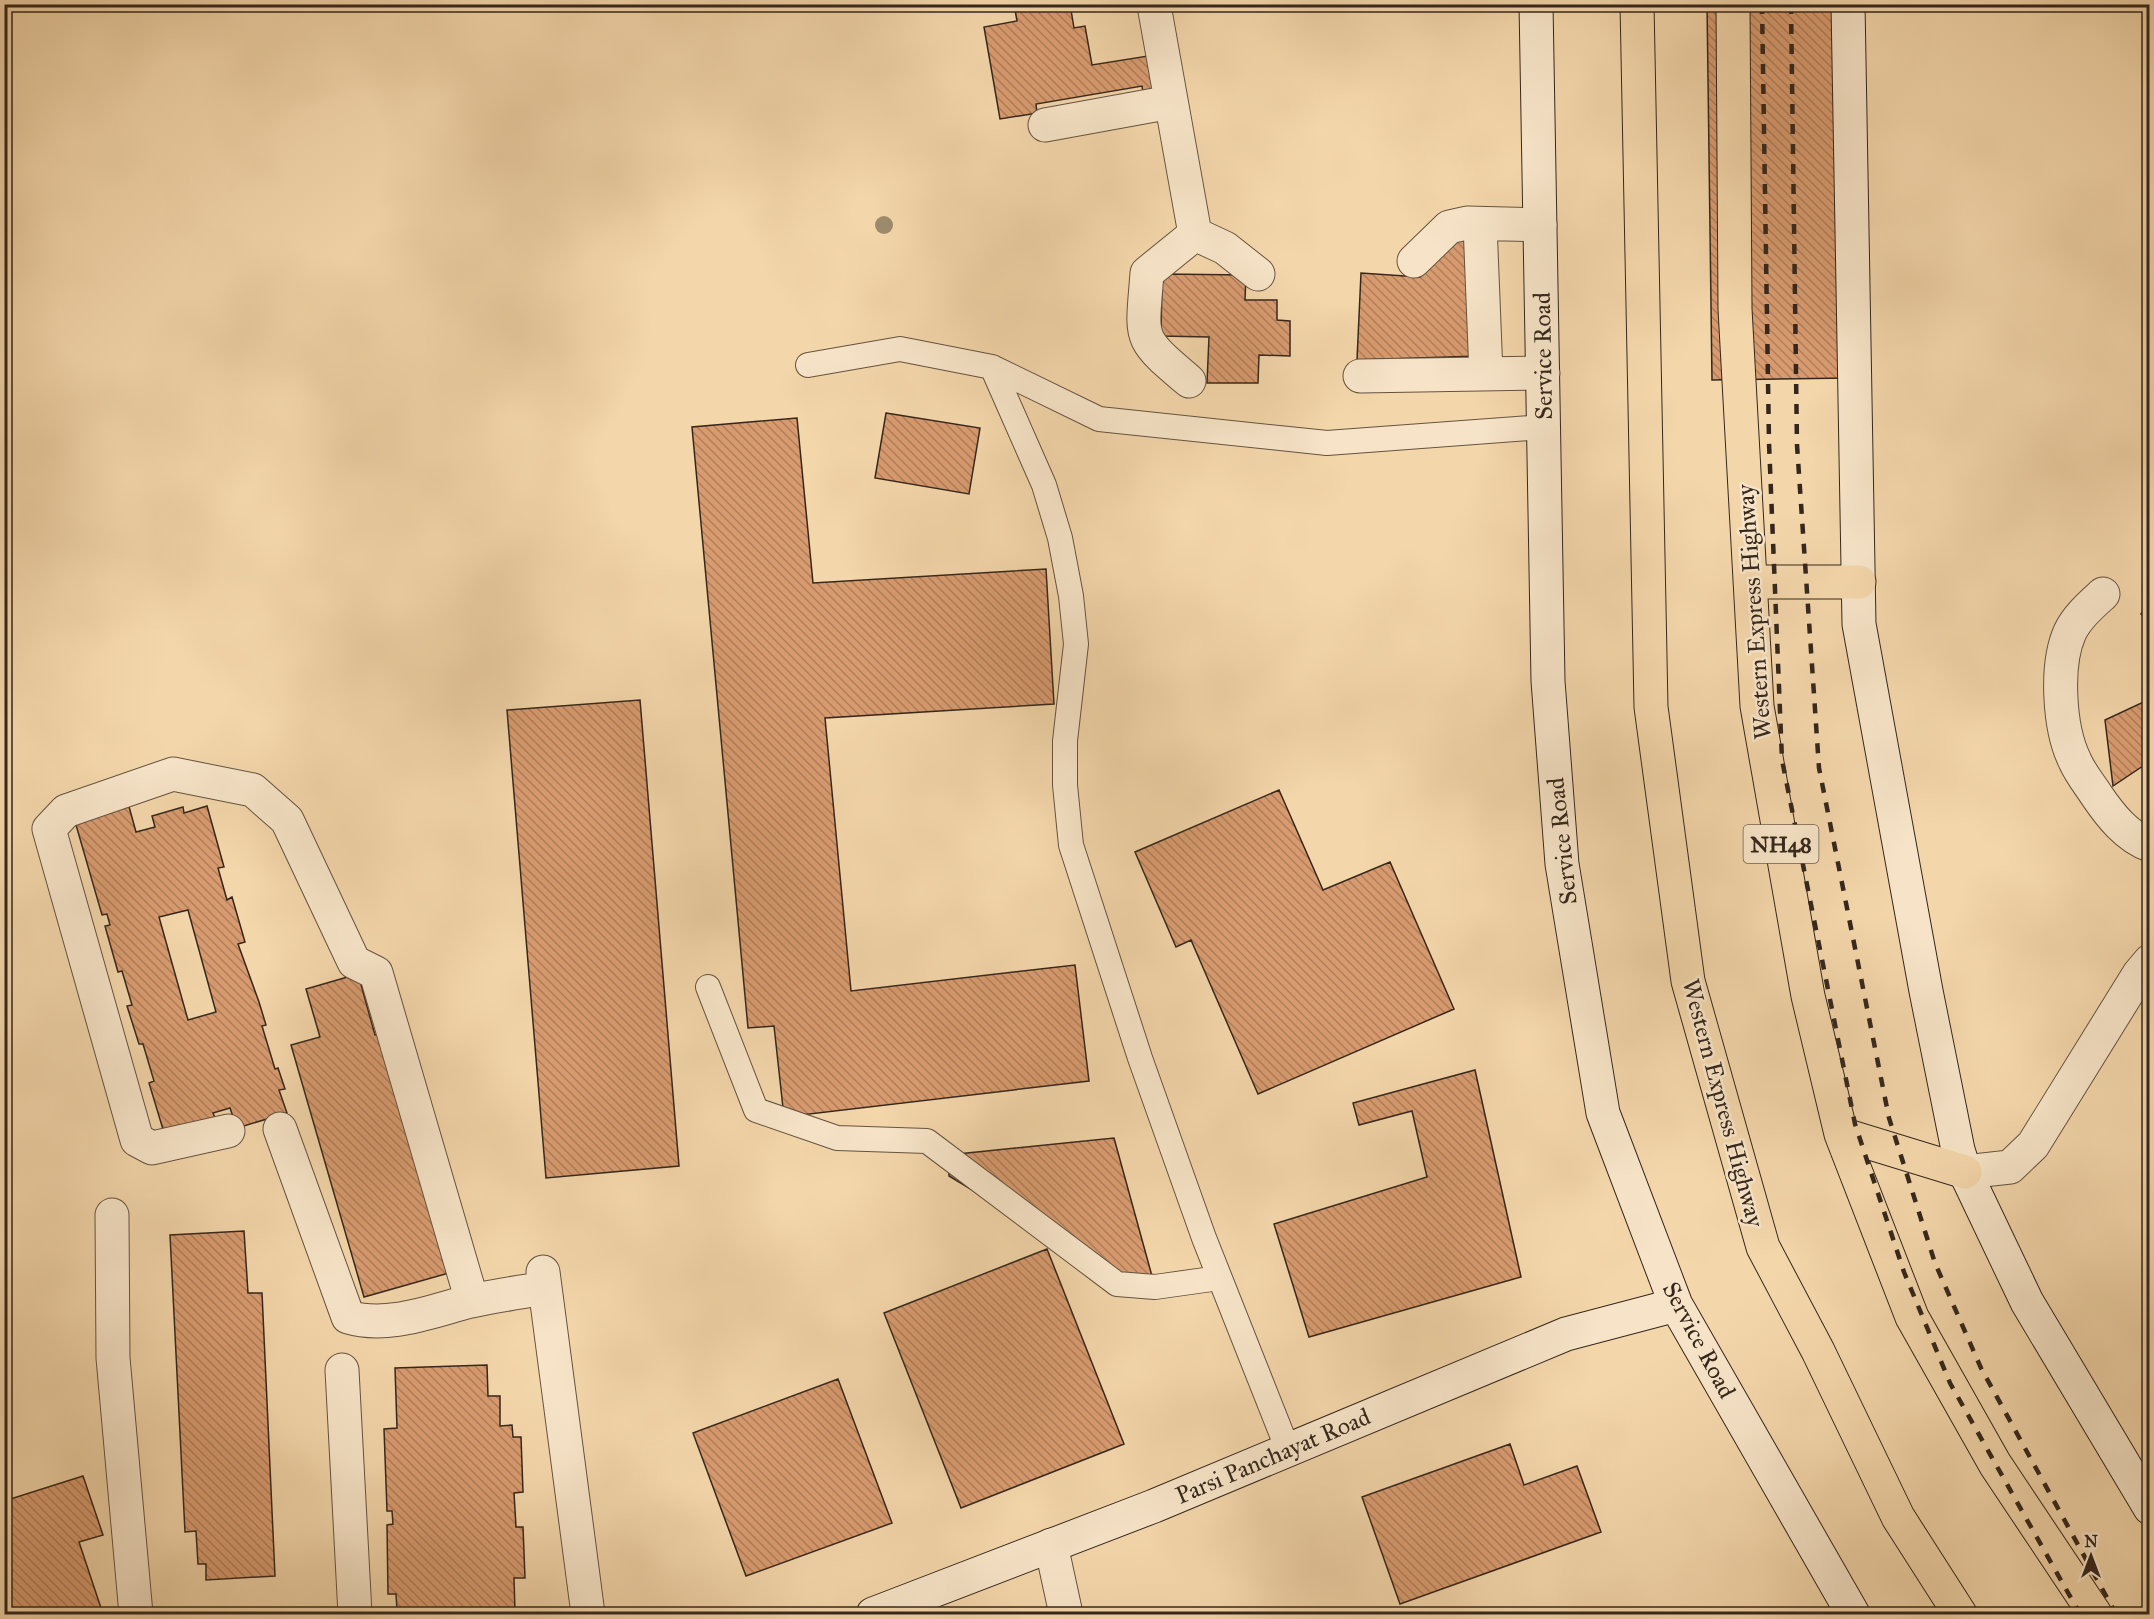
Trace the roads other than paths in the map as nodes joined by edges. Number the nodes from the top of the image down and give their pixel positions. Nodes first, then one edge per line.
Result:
1 (1158, 4) edge
2 (1536, 4) edge
3 (1637, 4) edge
4 (1733, 4) edge
5 (1848, 4) edge
6 (1171, 102) junction
7 (1046, 125) dead end
8 (1480, 224) junction
9 (1540, 225) junction
10 (1195, 234) junction
11 (1414, 261) dead end
12 (1258, 274) dead end
13 (808, 365) dead end
14 (992, 367) junction
15 (1543, 373) junction
16 (1486, 374) junction
17 (1360, 376) dead end
18 (1189, 381) dead end
19 (1544, 427) junction
20 (1750, 582) junction
21 (1859, 582) junction
22 (2103, 594) dead end
23 (2150, 845) edge
24 (2150, 961) edge
25 (708, 987) dead end
26 (280, 1130) dead end
27 (228, 1131) dead end
28 (1841, 1134) junction
29 (1965, 1172) junction
30 (112, 1215) dead end
31 (1219, 1278) junction
32 (472, 1301) junction
33 (1676, 1305) junction
34 (342, 1370) dead end
35 (1288, 1450) junction
36 (2150, 1508) edge
37 (1052, 1545) junction
38 (136, 1614) edge
39 (355, 1614) edge
40 (588, 1614) edge
41 (873, 1614) edge
42 (1066, 1614) edge
43 (1853, 1614) edge
44 (1960, 1614) edge
45 (2095, 1614) edge

1 - 6 street
2 - 9 street, Service Road
3 - 44 highway, Western Express Highway
4 - 20 highway, Western Express Highway / NH48
5 - 21 street
6 - 7 street
6 - 10 street
8 - 9 street
8 - 11 street
8 - 16 street
9 - 15 street, Service Road
10 - 12 street
10 - 18 street
13 - 14 lane
14 - 19 lane
14 - 31 lane
15 - 16 street
15 - 19 street, Service Road
16 - 17 street
19 - 33 street, Service Road
20 - 21 highway
20 - 28 highway, Western Express Highway / NH48
21 - 29 street
22 - 23 street
24 - 29 street
25 - 31 lane
26 - 32 street
27 - 32 street
28 - 29 highway
28 - 45 highway, Western Express Highway / NH48
29 - 36 street
30 - 38 street
31 - 35 lane
32 - 40 street
33 - 35 street, Parsi Panchayat Road
33 - 43 street, Service Road
34 - 39 street
35 - 37 street, Parsi Panchayat Road
37 - 41 street, Parsi Panchayat Road
37 - 42 street

